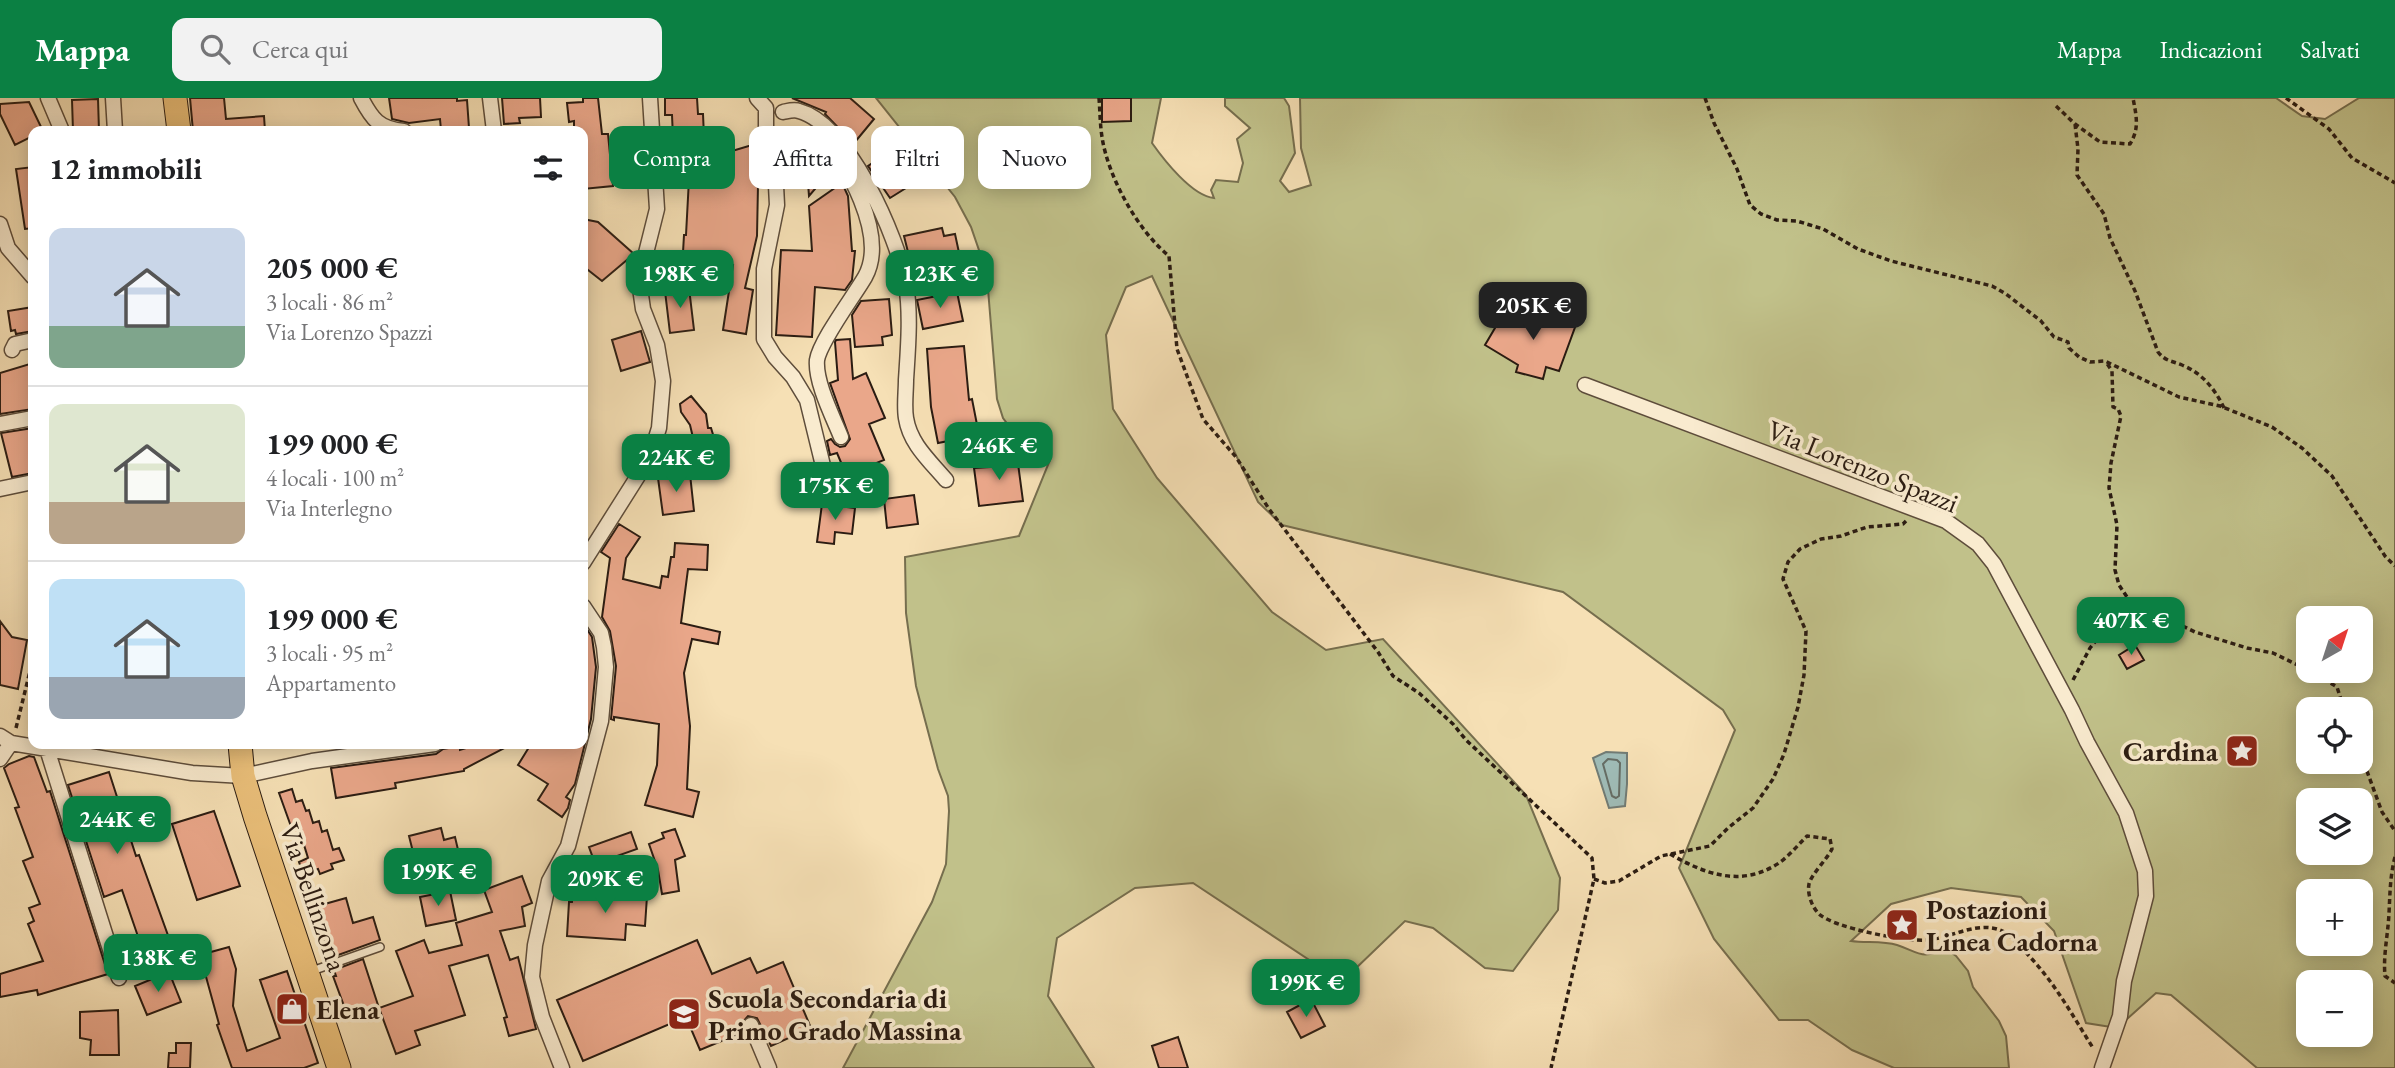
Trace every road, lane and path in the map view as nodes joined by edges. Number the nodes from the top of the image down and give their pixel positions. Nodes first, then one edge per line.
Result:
1 (48, 98) edge
2 (113, 98) edge
3 (175, 98) edge
4 (360, 98) edge
5 (490, 98) edge
6 (650, 98) edge
7 (1099, 98) edge
8 (1705, 98) edge
9 (2133, 98) edge
10 (2286, 98) edge
11 (762, 103) edge
12 (2056, 106) dead end
13 (783, 113) junction
14 (2075, 124) junction
15 (59, 126) edge
16 (115, 126) edge
17 (178, 126) edge
18 (383, 126) edge
19 (493, 126) edge
20 (2395, 183) edge
21 (0, 224) edge
22 (28, 270) edge
23 (28, 341) edge
24 (12, 350) dead end
25 (2105, 361) junction
26 (1585, 385) dead end
27 (2225, 408) junction
28 (28, 419) edge
29 (0, 424) edge
30 (841, 437) dead end
31 (826, 478) dead end
32 (946, 480) dead end
33 (28, 483) edge
34 (0, 489) edge
35 (1905, 506) junction
36 (588, 555) edge
37 (2395, 565) edge
38 (2129, 600) junction
39 (588, 614) edge
40 (2296, 664) edge
41 (2330, 683) edge
42 (28, 684) edge
43 (2340, 697) edge
44 (2072, 710) junction
45 (6, 740) edge
46 (28, 745) edge
47 (47, 749) joint
48 (240, 749) edge
49 (399, 749) edge
50 (0, 759) edge
51 (2368, 774) edge
52 (243, 776) junction
53 (2395, 831) edge
54 (1670, 854) junction
55 (2395, 857) edge
56 (1594, 879) junction
57 (380, 947) dead end
58 (309, 972) junction
59 (119, 978) dead end
60 (2395, 983) edge
61 (751, 1025) dead end
62 (2103, 1066) edge
63 (339, 1068) edge
64 (562, 1068) edge
65 (769, 1068) edge
66 (1551, 1068) edge

1 - 15 street
2 - 16 street
3 - 17 main road
4 - 18 street
5 - 19 street
6 - 36 street
7 - 56 path
8 - 25 path
9 - 14 path
10 - 20 path
11 - 13 street
11 - 31 street
12 - 14 path
13 - 30 street
13 - 32 street
14 - 27 path
21 - 22 street
23 - 24 street
25 - 27 path
25 - 38 path
26 - 35 street, Via Lorenzo Spazzi
27 - 37 path
28 - 29 street
33 - 34 street
35 - 44 street, Via Lorenzo Spazzi
35 - 54 path
38 - 40 path
38 - 44 path
39 - 64 street
41 - 43 path
42 - 45 path
44 - 62 street, Via Lorenzo Spazzi
45 - 46 street
45 - 50 street
47 - 52 street
47 - 59 street
48 - 52 main road, Via Bellinzona
49 - 52 street
51 - 53 path
52 - 58 main road, Via Bellinzona
54 - 56 path
54 - 62 path
55 - 60 path
56 - 66 path
57 - 58 lane
58 - 63 main road, Via Bellinzona
61 - 65 street

